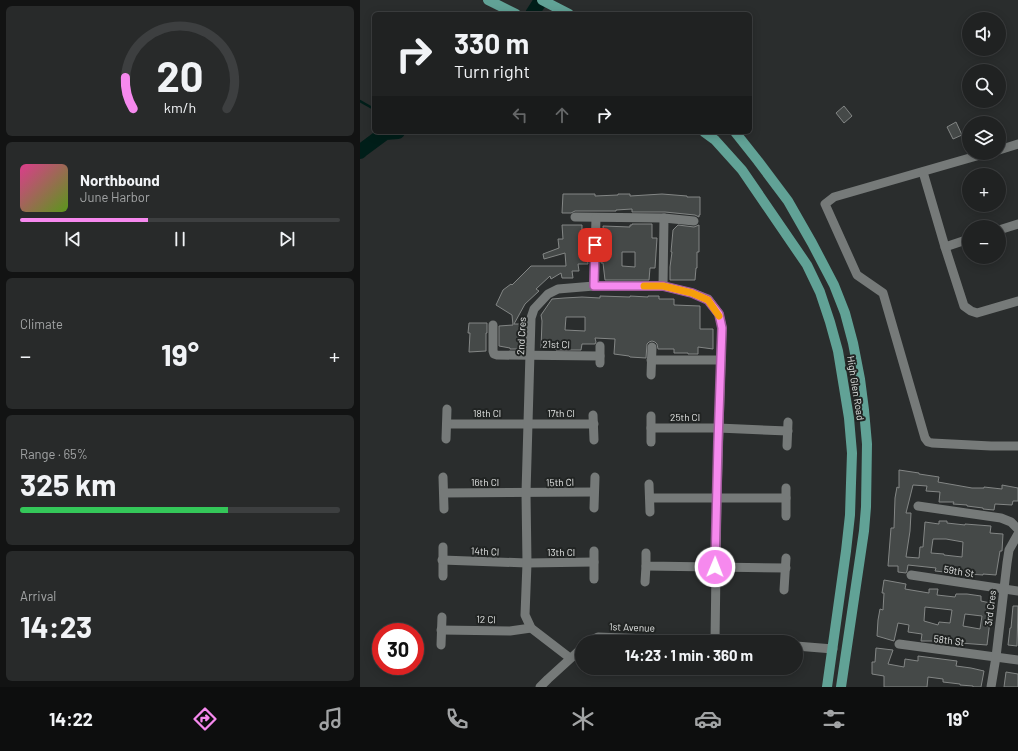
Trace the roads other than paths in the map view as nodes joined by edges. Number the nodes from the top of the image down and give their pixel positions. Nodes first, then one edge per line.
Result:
1 (488, 0) edge
2 (542, 0) edge
3 (512, 12) edge
4 (566, 12) edge
5 (707, 134) edge
6 (737, 134) edge
7 (1018, 144) edge
8 (1006, 148) edge
9 (963, 160) edge
10 (923, 172) junction
11 (575, 217) dead end
12 (596, 218) junction
13 (664, 218) junction
14 (694, 221) dead end
15 (1018, 224) edge
16 (1006, 228) edge
17 (962, 241) edge
18 (945, 247) junction
19 (594, 286) junction
20 (663, 286) junction
21 (1018, 301) edge
22 (492, 325) dead end
23 (600, 346) dead end
24 (652, 347) dead end
25 (530, 355) junction
26 (651, 360) junction
27 (721, 360) junction
28 (651, 376) dead end
29 (447, 409) dead end
30 (651, 416) dead end
31 (447, 424) junction
32 (528, 424) junction
33 (651, 428) junction
34 (718, 428) junction
35 (446, 439) dead end
36 (594, 440) dead end
37 (651, 442) dead end
38 (787, 446) dead end
39 (1018, 446) edge
40 (443, 477) dead end
41 (595, 477) dead end
42 (649, 484) dead end
43 (786, 488) dead end
44 (594, 492) junction
45 (444, 493) junction
46 (526, 493) junction
47 (650, 498) junction
48 (717, 498) junction
49 (786, 498) junction
50 (918, 506) dead end
51 (594, 508) dead end
52 (444, 509) dead end
53 (650, 512) dead end
54 (786, 516) dead end
55 (1018, 529) edge
56 (1018, 534) edge
57 (443, 547) dead end
58 (594, 551) dead end
59 (646, 553) dead end
60 (786, 558) dead end
61 (442, 560) junction
62 (594, 562) junction
63 (527, 563) junction
64 (646, 566) junction
65 (715, 567) junction
66 (786, 568) junction
67 (911, 575) dead end
68 (443, 576) dead end
69 (594, 579) dead end
70 (645, 582) dead end
71 (1004, 589) junction
72 (784, 590) dead end
73 (1018, 591) edge
74 (442, 617) dead end
75 (531, 628) junction
76 (441, 630) junction
77 (715, 635) edge
78 (899, 644) dead end
79 (441, 645) dead end
80 (803, 647) edge
81 (833, 650) junction
82 (575, 654) edge
83 (996, 657) junction
84 (570, 658) junction
85 (1018, 660) edge
86 (540, 687) edge
87 (827, 687) edge
88 (841, 687) edge
89 (991, 687) edge

1 - 3 main road
2 - 4 main road
5 - 81 main road, High Glen Road
6 - 88 main road, High Glen Road
7 - 8 street
9 - 10 street
10 - 18 street
10 - 39 street
11 - 12 street
12 - 13 street
12 - 19 street
13 - 14 street
13 - 20 street
15 - 16 street
17 - 18 street
18 - 21 street
19 - 20 street, 2nd Cres
19 - 25 street, 2nd Cres
20 - 27 street, 2nd Cres
22 - 25 street, 21st Cl
23 - 25 street, 21st Cl
24 - 26 street
25 - 32 street, 2nd Cres
26 - 27 street
26 - 28 street
27 - 34 street, 2nd Cres
29 - 31 street
30 - 33 street
31 - 32 street, 18th Cl
31 - 35 street
32 - 36 street, 17th Cl
32 - 46 street, 2nd Cres
33 - 34 street, 25th Cl
33 - 37 street
34 - 38 street, 25th Cl
34 - 48 street, 2nd Cres
40 - 45 street
41 - 44 street
42 - 47 street
43 - 49 street
44 - 46 street, 15th Cl
44 - 51 street
45 - 46 street, 16th Cl
45 - 52 street
46 - 63 street, 2nd Cres
47 - 48 street
47 - 53 street
48 - 49 street
48 - 65 street, 2nd Cres
49 - 54 street
50 - 55 street
56 - 71 street, 3rd Cres
57 - 61 street
58 - 62 street
59 - 64 street
60 - 66 street
61 - 63 street, 14th Cl
61 - 68 street
62 - 63 street, 13th Cl
62 - 69 street
63 - 75 street, 2nd Cres
64 - 65 street
64 - 70 street
65 - 66 street
65 - 77 street, 2nd Cres
66 - 72 street
67 - 71 street, 59th St
71 - 73 street, 59th St
71 - 83 street, 3rd Cres
74 - 76 street
75 - 76 street, 12 Cl
75 - 84 street
76 - 79 street
78 - 83 street, 58th St
80 - 81 street
81 - 87 main road, High Glen Road
82 - 84 street
83 - 85 street, 58th St
83 - 89 street, 3rd Cres
84 - 86 street

